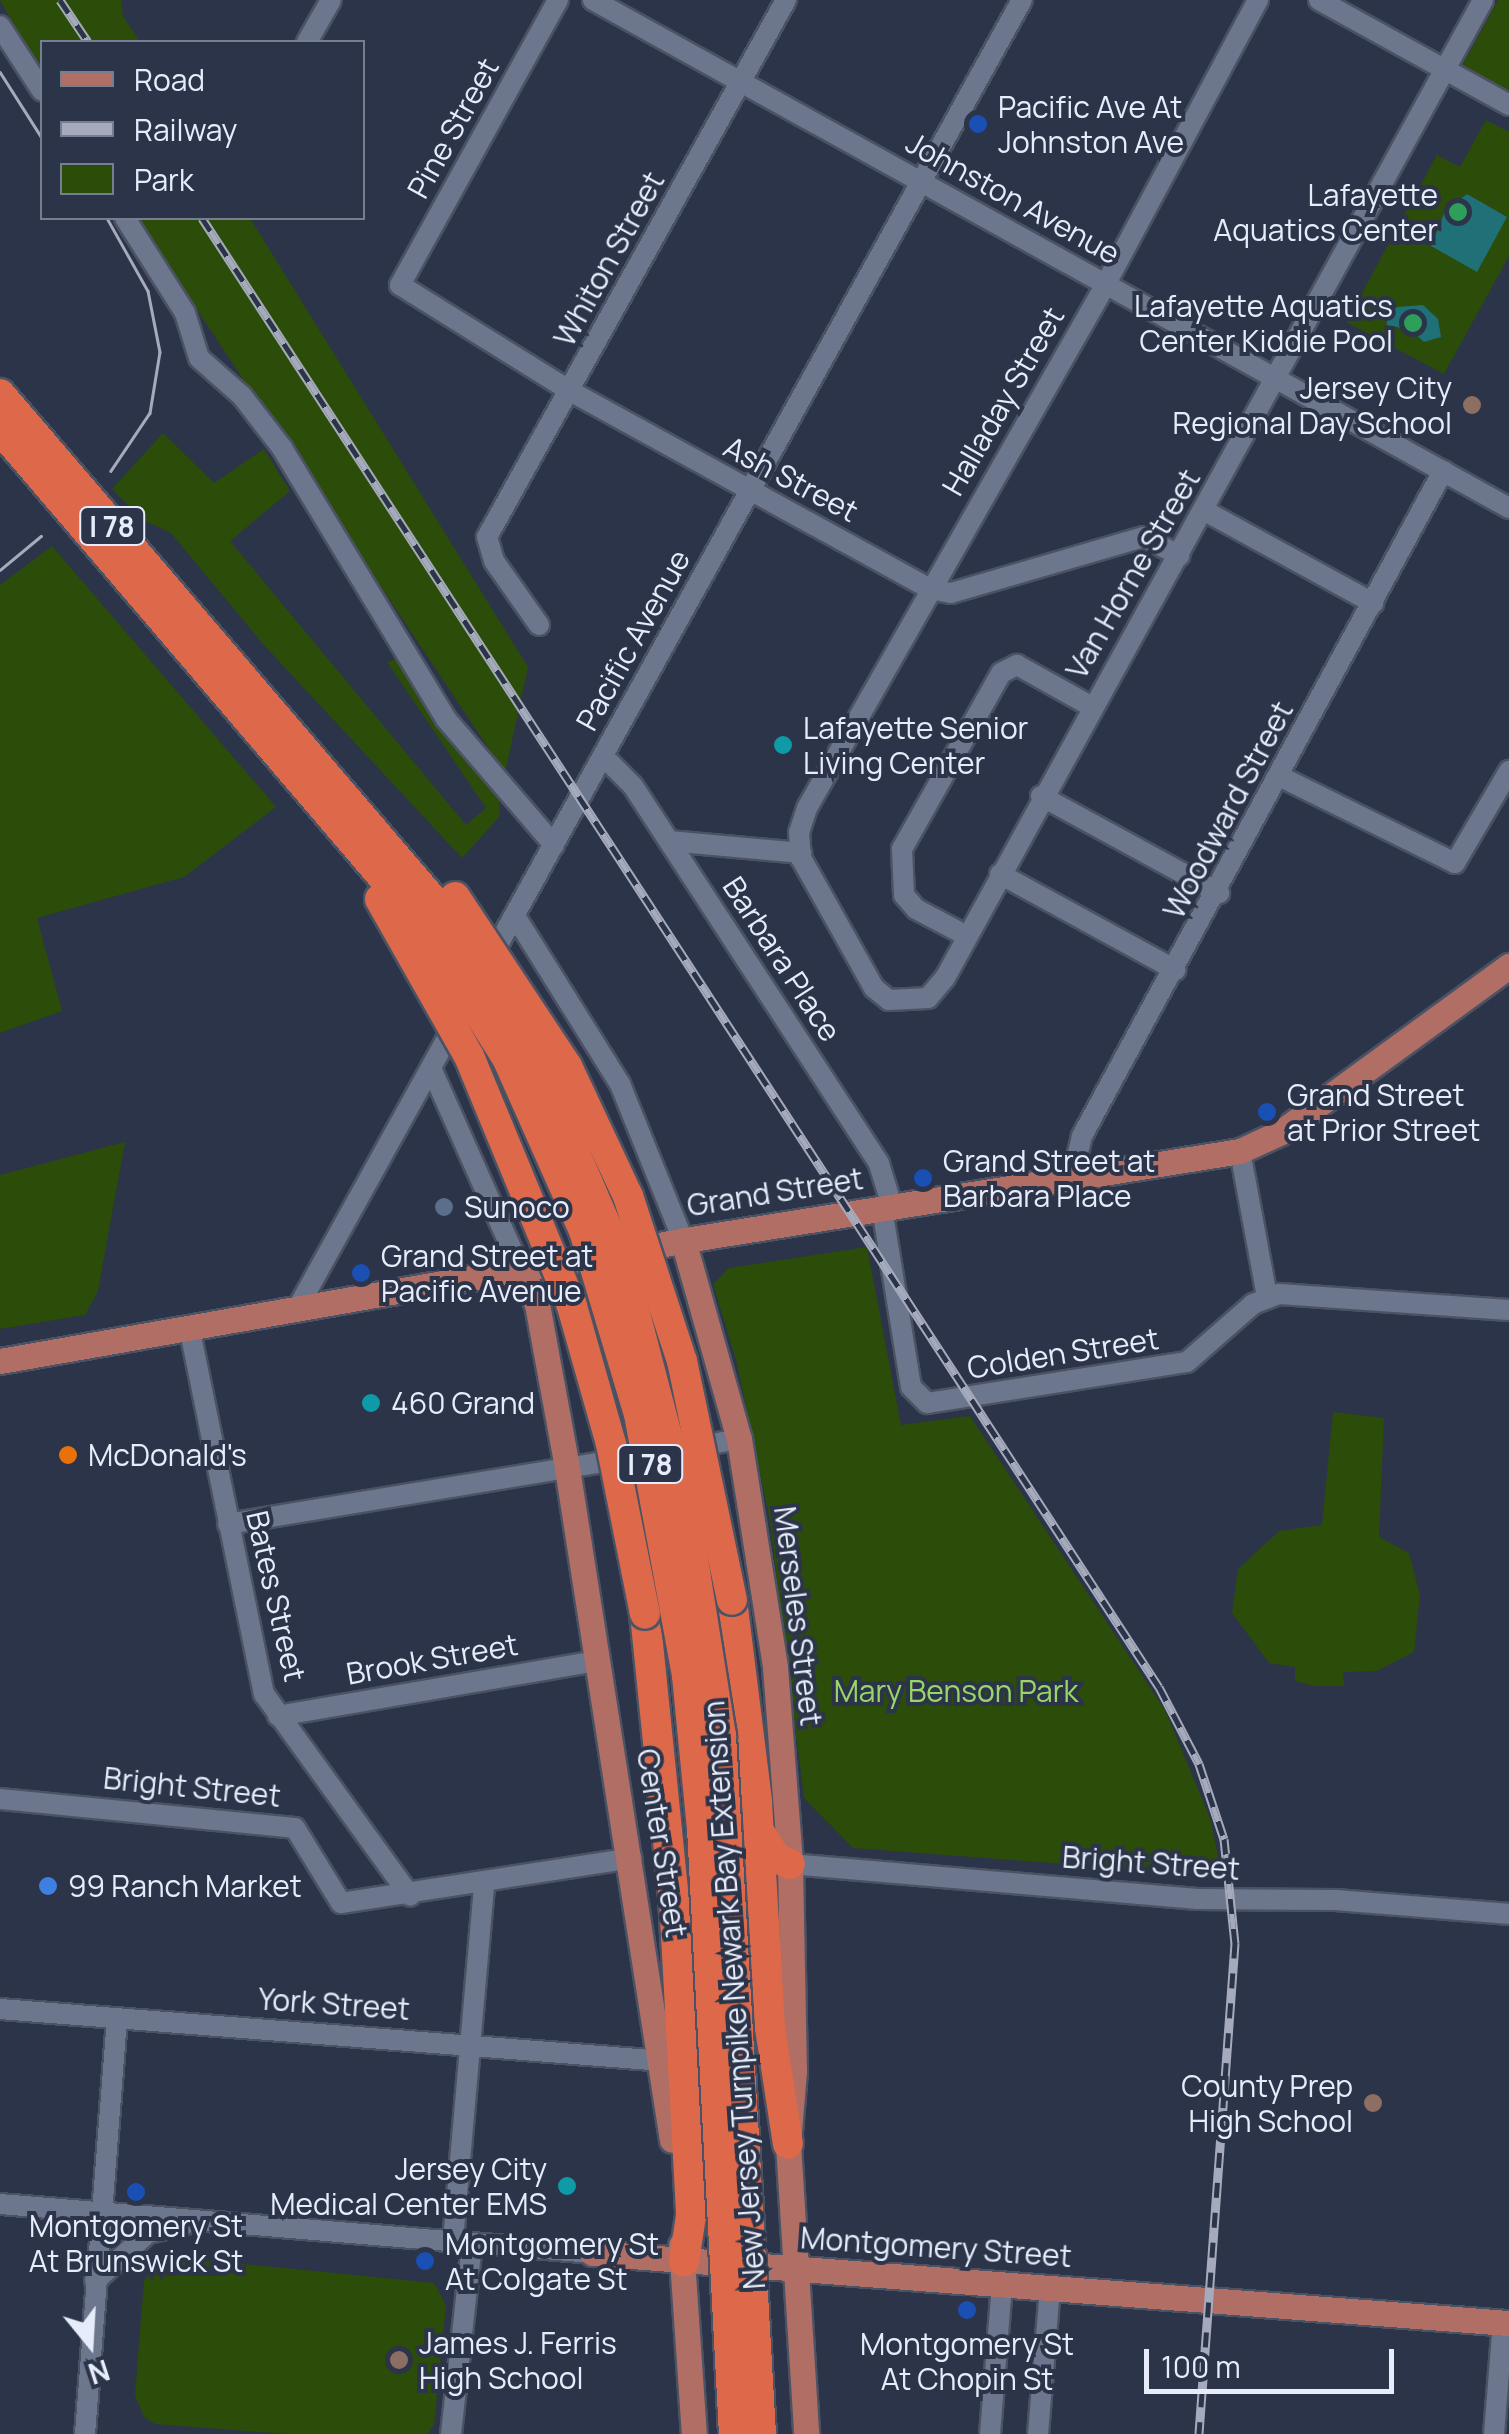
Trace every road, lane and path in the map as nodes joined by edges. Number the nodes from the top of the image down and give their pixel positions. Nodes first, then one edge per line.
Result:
1 (331, 0) edge
2 (558, 0) edge
3 (593, 0) edge
4 (786, 0) edge
5 (1022, 0) edge
6 (1258, 0) edge
7 (1319, 0) edge
8 (1483, 0) edge
9 (0, 26) edge
10 (308, 40) edge
11 (1446, 70) junction
12 (741, 82) junction
13 (40, 88) edge
14 (1509, 105) edge
15 (921, 182) junction
16 (125, 220) edge
17 (1106, 284) junction
18 (400, 285) joint
19 (1275, 379) junction
20 (570, 391) junction
21 (0, 394) edge
22 (0, 429) edge
23 (1443, 471) junction
24 (750, 492) junction
25 (1509, 508) edge
26 (1205, 511) junction
27 (1179, 556) junction
28 (930, 589) junction
29 (1373, 603) junction
30 (539, 625) dead end
31 (174, 631) junction
32 (226, 656) junction
33 (1092, 707) junction
34 (603, 756) junction
35 (1509, 771) edge
36 (1281, 776) junction
37 (1041, 796) junction
38 (670, 842) junction
39 (800, 843) junction
40 (554, 845) junction
41 (1000, 874) junction
42 (1219, 893) junction
43 (515, 916) junction
44 (967, 936) junction
45 (1509, 966) edge
46 (1176, 970) junction
47 (907, 1003) joint
48 (430, 1068) junction
49 (1240, 1151) junction
50 (1072, 1178) junction
51 (887, 1207) junction
52 (683, 1240) junction
53 (521, 1270) junction
54 (1267, 1296) junction
55 (297, 1309) junction
56 (1509, 1310) edge
57 (189, 1326) junction
58 (0, 1361) edge
59 (739, 1439) junction
60 (567, 1468) junction
61 (228, 1524) junction
62 (597, 1660) junction
63 (278, 1716) junction
64 (0, 1800) edge
65 (759, 1831) junction
66 (632, 1858) junction
67 (790, 1864) junction
68 (484, 1884) junction
69 (410, 1896) junction
70 (1509, 1914) edge
71 (0, 2008) edge
72 (118, 2018) junction
73 (469, 2044) junction
74 (664, 2061) junction
75 (788, 2144) junction
76 (0, 2204) edge
77 (100, 2212) junction
78 (204, 2220) junction
79 (463, 2242) junction
80 (592, 2253) joint
81 (684, 2261) junction
82 (796, 2269) junction
83 (95, 2281) junction
84 (1002, 2284) junction
85 (1050, 2288) junction
86 (1506, 2322) edge
87 (85, 2434) edge
88 (452, 2434) edge
89 (694, 2434) edge
90 (734, 2434) edge
91 (761, 2434) edge
92 (806, 2434) edge
93 (990, 2434) edge
94 (1038, 2434) edge
95 (1494, 2434) edge

1 - 10 street
2 - 18 street, Pine Street
3 - 12 street, Johnston Avenue
4 - 12 street, Whiton Street
5 - 15 street, Pacific Avenue
6 - 17 street, Halladay Street
7 - 11 street
8 - 11 street, Van Horne Street
9 - 13 street
11 - 14 street
11 - 19 street, Van Horne Street
12 - 15 street, Johnston Avenue
12 - 20 street, Whiton Street
15 - 17 street, Johnston Avenue
15 - 24 street, Pacific Avenue
16 - 40 street
17 - 19 street, Johnston Avenue
17 - 28 street, Halladay Street
18 - 20 street, Ash Street
19 - 23 street, Johnston Avenue
19 - 26 street, Van Horne Street
20 - 24 street, Ash Street
20 - 30 street, Whiton Street
21 - 32 highway, New Jersey Turnpike Newark Bay Extension / I 78, bridge
22 - 31 highway, New Jersey Turnpike Newark Bay Extension / I 78, bridge
23 - 25 street, Johnston Avenue
23 - 29 street, Woodward Street
24 - 28 street, Ash Street
24 - 34 street, Pacific Avenue
26 - 27 street, Van Horne Street
26 - 29 street
27 - 28 street
27 - 33 street, Van Horne Street
28 - 39 street, Halladay Street
29 - 36 street, Woodward Street
31 - 81 highway, bridge
31 - 90 highway, New Jersey Turnpike Newark Bay Extension / I 78, bridge
32 - 65 highway, bridge
32 - 91 highway, New Jersey Turnpike Newark Bay Extension / I 78, bridge
33 - 37 street, Van Horne Street
33 - 44 street
34 - 38 street, Barbara Place
34 - 40 street, Pacific Avenue
35 - 36 street
36 - 42 street, Woodward Street
37 - 41 street, Van Horne Street
37 - 42 street
38 - 39 street
38 - 51 street, Barbara Place
39 - 47 street, Barbara Place
40 - 43 street, Pacific Avenue
41 - 44 street, Van Horne Street
41 - 46 street
42 - 46 street, Woodward Street
43 - 48 street, Pacific Avenue
43 - 52 street, Merseles Street
44 - 47 street, Van Horne Street
45 - 49 main road, Grand Street
46 - 50 street, Woodward Street
48 - 53 street
48 - 55 street, Pacific Avenue
49 - 50 main road, Grand Street
49 - 54 street
50 - 51 main road, Grand Street
51 - 52 main road, Grand Street
51 - 54 street, Colden Street
52 - 53 main road, Grand Street
52 - 59 main road, Merseles Street
53 - 55 main road, Grand Street
53 - 60 main road, Center Street
54 - 56 street
55 - 57 main road, Grand Street
57 - 58 main road, Grand Street
57 - 61 street, Bates Street
59 - 60 street
59 - 67 main road, Merseles Street
60 - 61 street
60 - 62 main road, Center Street
61 - 63 street, Bates Street
62 - 63 street, Brook Street
62 - 66 main road, Center Street
63 - 69 street, Bates Street
64 - 69 street, Bright Street
65 - 67 highway
65 - 75 highway
66 - 68 street, Bright Street
66 - 74 main road, Center Street
67 - 70 street, Bright Street
67 - 75 main road, Merseles Street
68 - 69 street, Bright Street
68 - 73 street
71 - 72 street, York Street
72 - 73 street, York Street
72 - 77 street
73 - 74 street, York Street
73 - 79 street
74 - 81 main road, Center Street
75 - 82 main road, Merseles Street
76 - 77 street, Montgomery Street
77 - 78 street, Montgomery Street
77 - 83 street
78 - 79 street, Montgomery Street
78 - 83 street
79 - 80 street, Montgomery Street
79 - 88 street
80 - 81 main road, Montgomery Street
81 - 82 main road, Montgomery Street
81 - 89 main road, Center Street
82 - 84 main road, Montgomery Street
82 - 92 main road, Merseles Street
83 - 87 street
84 - 85 main road, Montgomery Street
84 - 93 street
85 - 86 main road, Montgomery Street
85 - 94 street
86 - 95 street

